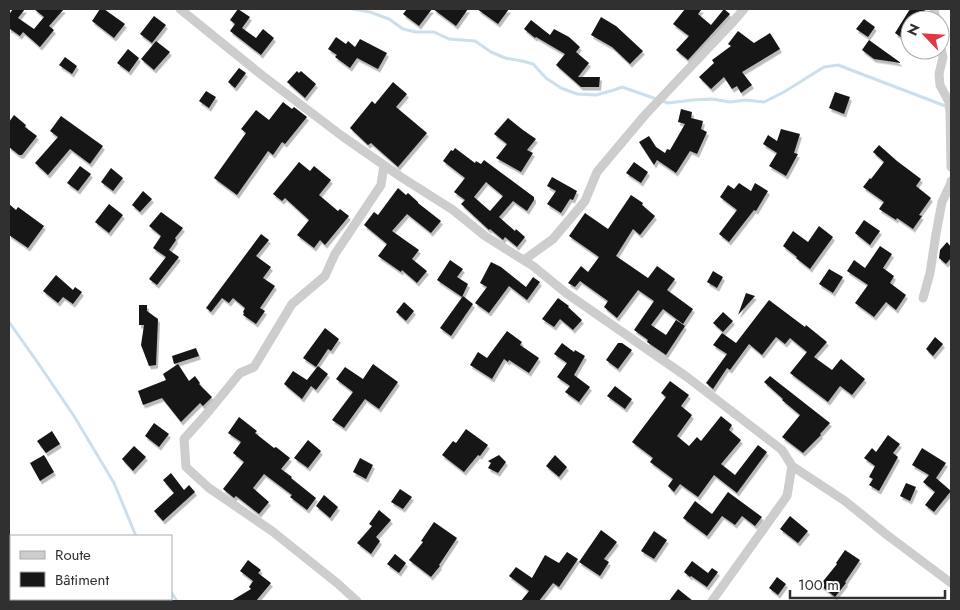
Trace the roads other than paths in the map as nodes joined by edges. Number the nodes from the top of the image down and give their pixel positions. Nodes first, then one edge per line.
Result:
1 (180, 9) edge
2 (744, 9) edge
3 (942, 60) edge
4 (384, 165) junction
5 (951, 167) edge
6 (951, 181) edge
7 (524, 260) junction
8 (923, 298) dead end
9 (792, 466) junction
10 (951, 583) edge
11 (357, 601) edge
12 (712, 601) edge

1 - 4 street
2 - 7 street
3 - 5 street
4 - 7 street
4 - 11 street
6 - 8 street
7 - 9 street
9 - 10 street
9 - 12 street

